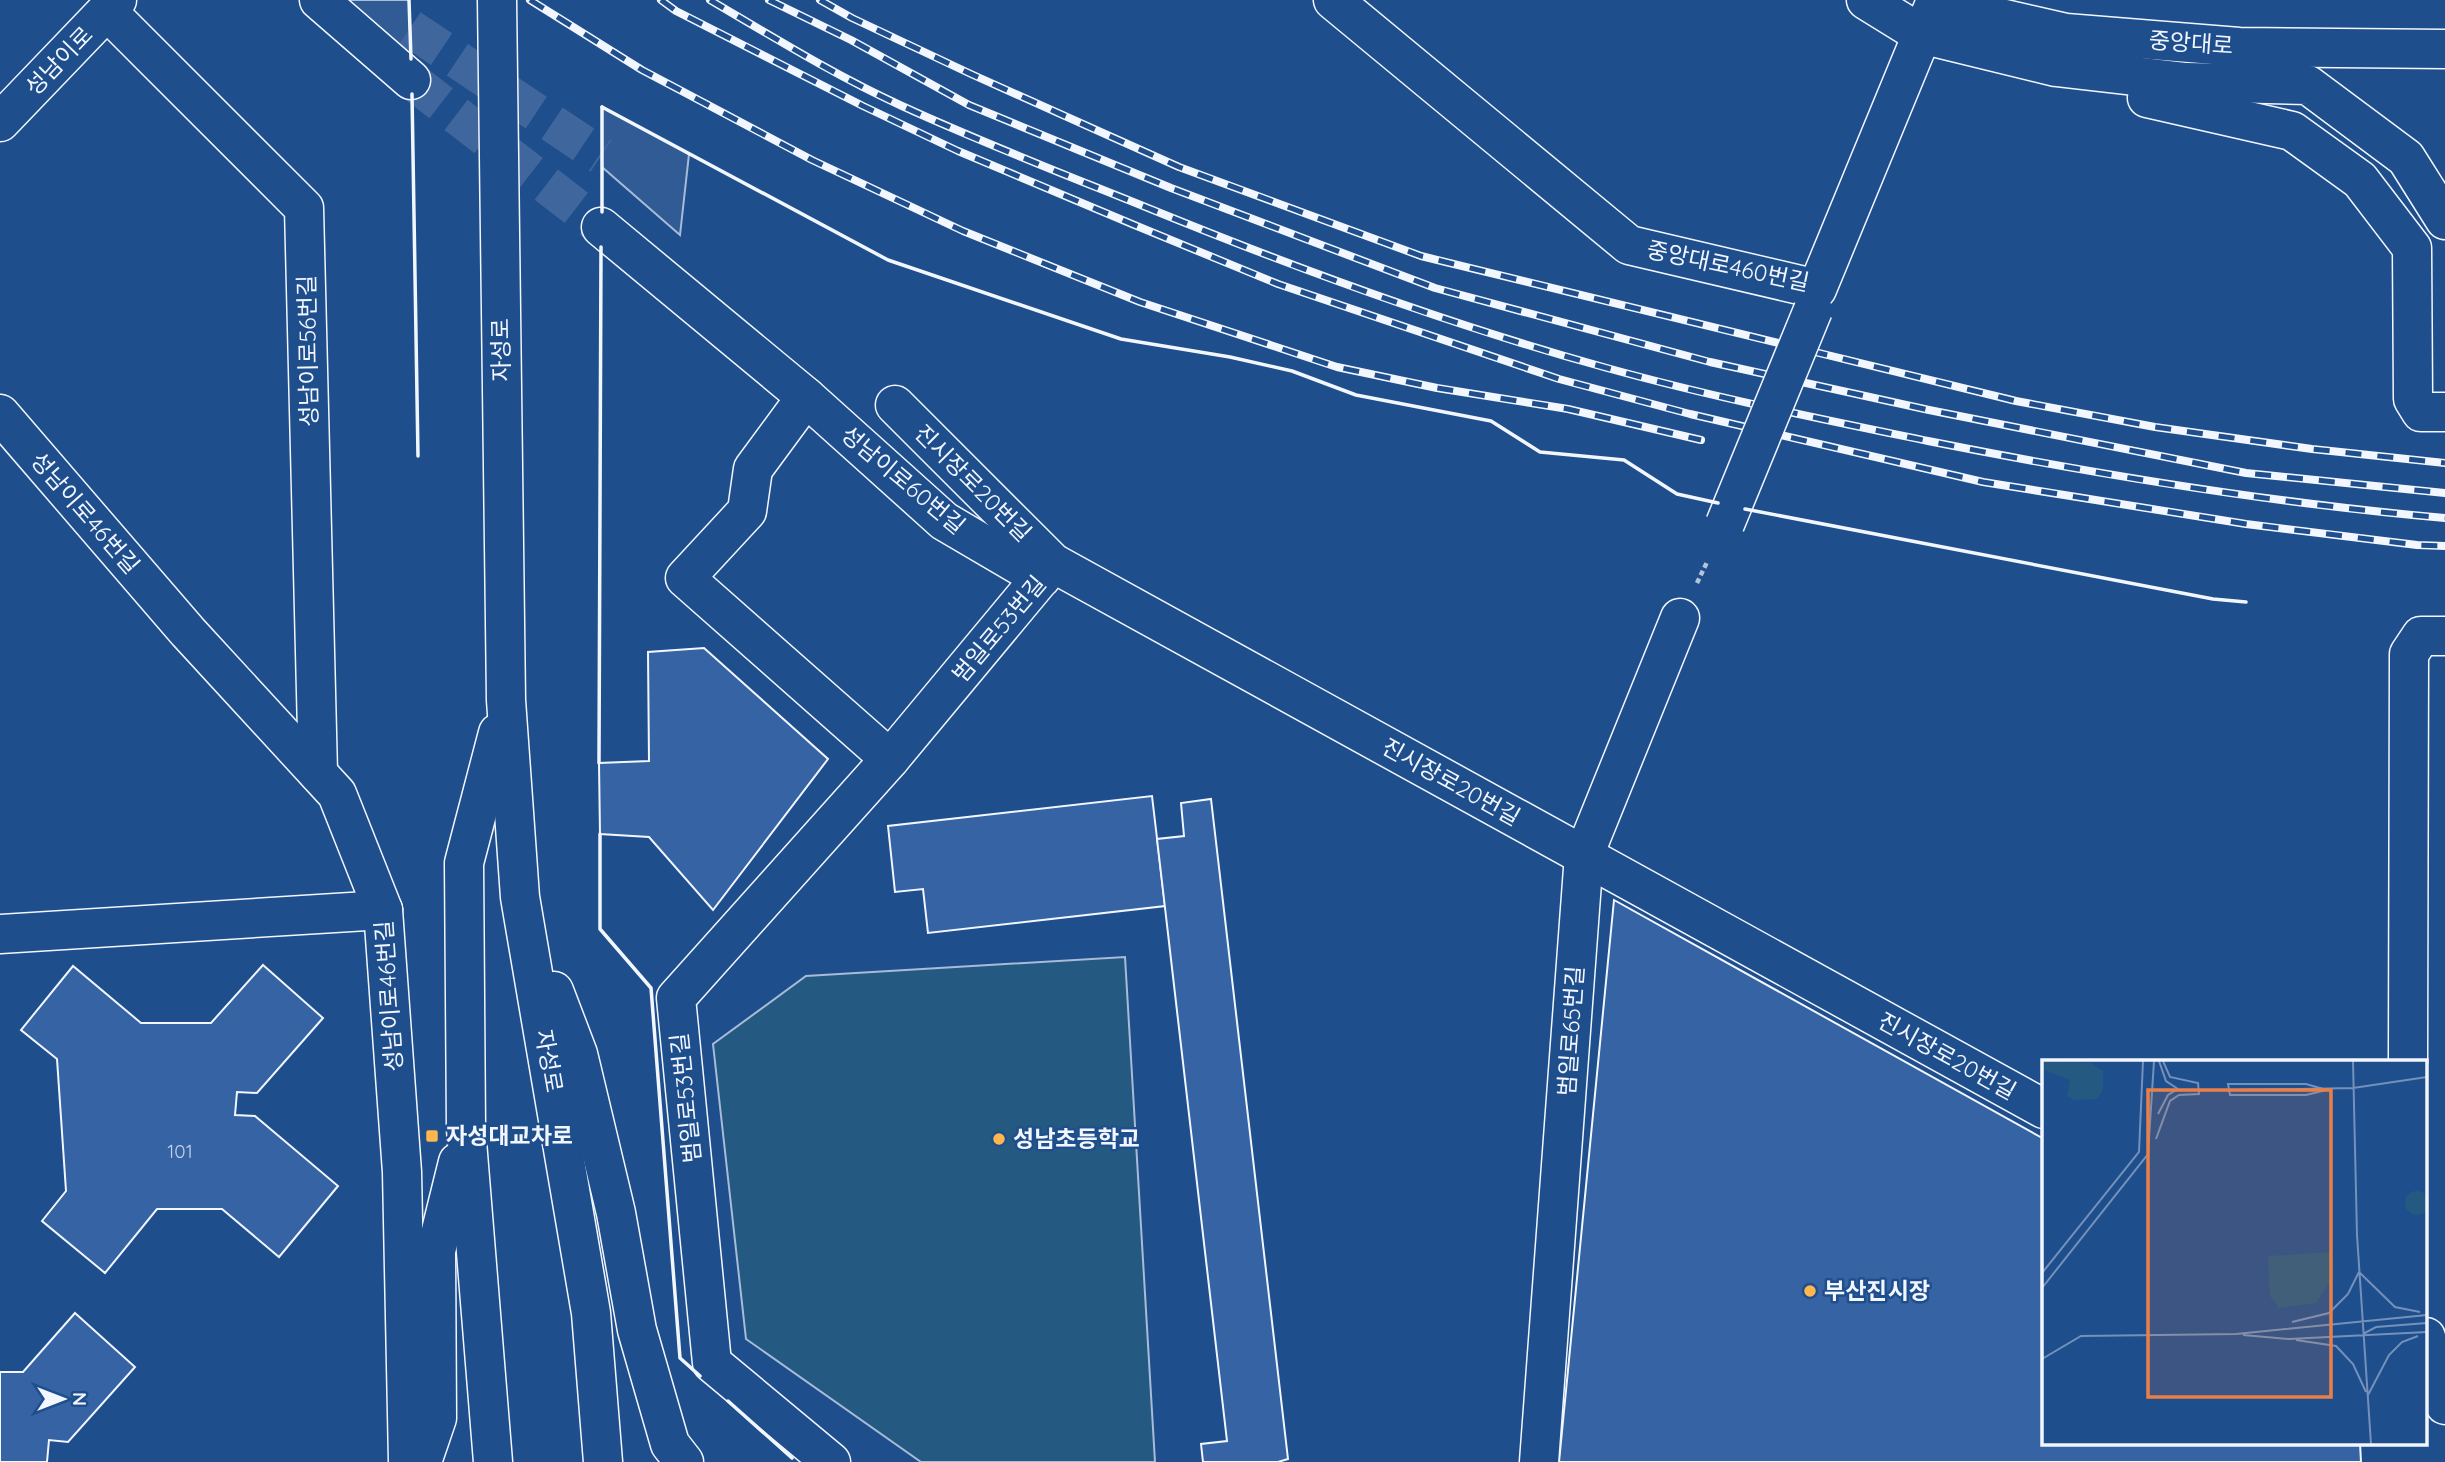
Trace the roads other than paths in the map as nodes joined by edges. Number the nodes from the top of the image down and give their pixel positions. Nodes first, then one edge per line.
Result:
1 (319, 0) edge
2 (497, 0) edge
3 (1333, 0) edge
4 (1866, 0) edge
5 (1936, 0) edge
6 (1942, 0) edge
7 (112, 5) edge
8 (1921, 34) junction
9 (2445, 49) edge
10 (2056, 67) junction
11 (411, 80) tunnel mouth
12 (0, 122) edge
13 (2445, 220) edge
14 (601, 227) tunnel mouth
15 (1813, 310) dead end
16 (806, 397) junction
17 (895, 405) dead end
18 (2445, 412) edge
19 (0, 414) edge
20 (1725, 524) road end
21 (1047, 571) junction
22 (1680, 618) road end
23 (2445, 636) edge
24 (506, 700) junction
25 (890, 759) junction
26 (318, 773) junction
27 (1584, 855) junction
28 (520, 897) junction
29 (383, 910) junction
30 (0, 934) edge
31 (2408, 1060) edge
32 (2042, 1108) edge
33 (466, 1129) junction
34 (2428, 1344) edge
35 (2445, 1405) edge
36 (408, 1462) edge
37 (422, 1462) edge
38 (493, 1462) edge
39 (603, 1462) edge
40 (684, 1462) edge
41 (831, 1462) edge
42 (1539, 1462) edge

1 - 11 main road
2 - 24 main road, 자성로
3 - 8 main road, 중앙대로460번길
4 - 8 main road
5 - 8 main road, 중앙대로460번길
6 - 9 main road, 중앙대로
7 - 12 main road, 성남이로
7 - 26 main road, 성남이로56번길
8 - 10 main road
10 - 13 main road
10 - 18 main road
14 - 16 main road, 성남이로60번길
15 - 20 main road, bridge
16 - 21 main road, 성남이로60번길
16 - 25 main road
17 - 21 main road, 진시장로20번길
19 - 26 main road, 성남이로46번길
21 - 25 main road, 범일로53번길
21 - 27 main road, 진시장로20번길
22 - 27 main road, 범일로65번길
23 - 31 main road
24 - 28 main road, 자성로
24 - 33 main road, 자성로
25 - 41 main road, 범일로53번길
26 - 29 main road, 성남이로46번길
27 - 32 main road, 진시장로20번길
27 - 42 main road, 범일로65번길
28 - 39 main road, 자성로
28 - 40 main road
29 - 30 main road
29 - 36 main road, 성남이로46번길
33 - 37 main road
33 - 38 main road, 자성로
34 - 35 main road

